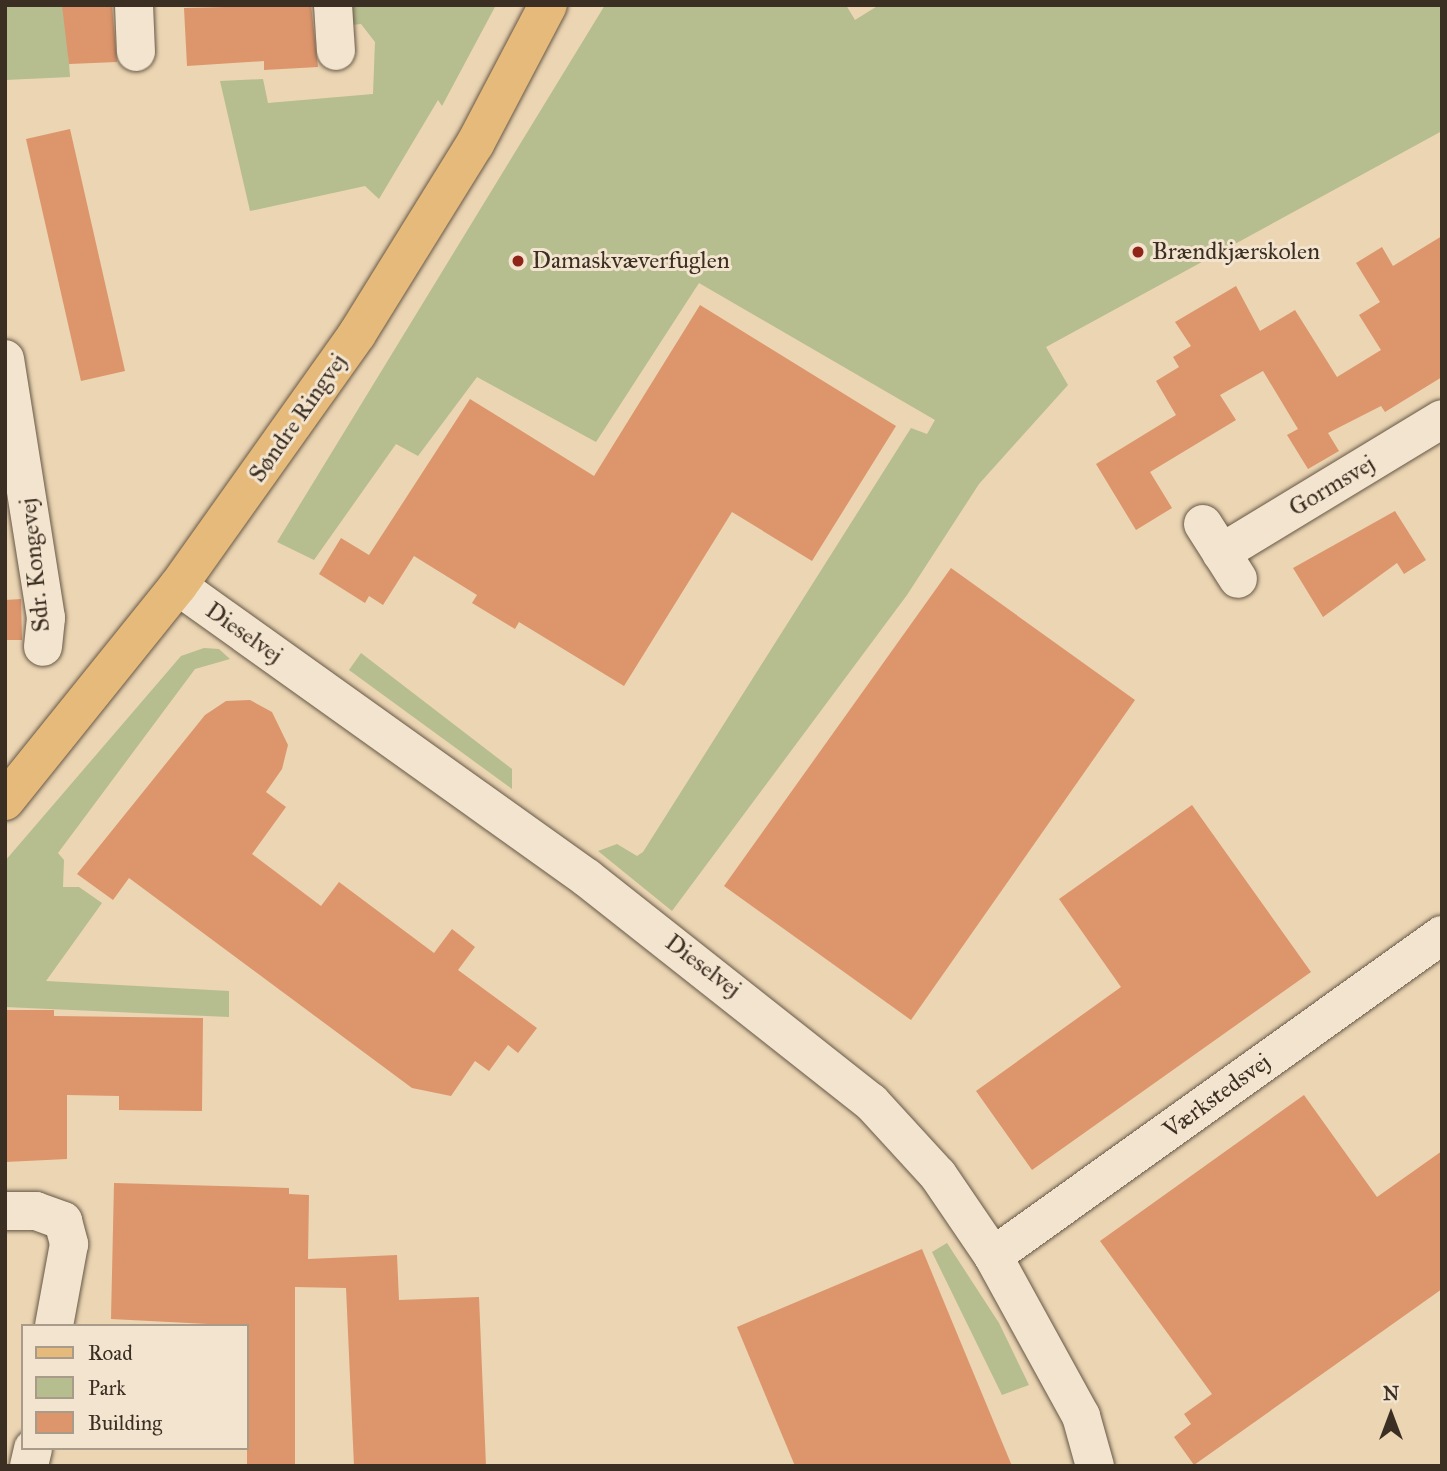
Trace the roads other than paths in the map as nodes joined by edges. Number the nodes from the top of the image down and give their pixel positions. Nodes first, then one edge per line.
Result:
1 (134, 5) edge
2 (333, 5) edge
3 (548, 5) edge
4 (336, 51) dead end
5 (136, 52) dead end
6 (5, 359) edge
7 (1442, 419) edge
8 (1221, 552) dead end
9 (178, 586) junction
10 (43, 647) dead end
11 (5, 802) edge
12 (1442, 935) edge
13 (5, 1211) edge
14 (992, 1256) junction
15 (54, 1324) edge
16 (1095, 1466) edge

1 - 5 street
2 - 4 street
3 - 9 main road, Søndre Ringvej
6 - 10 street, Sdr. Kongevej
7 - 8 street, Gormsvej
9 - 11 main road, Søndre Ringvej
9 - 14 street, Dieselvej
12 - 14 street, Værkstedsvej
13 - 15 street
14 - 16 street, Dieselvej

